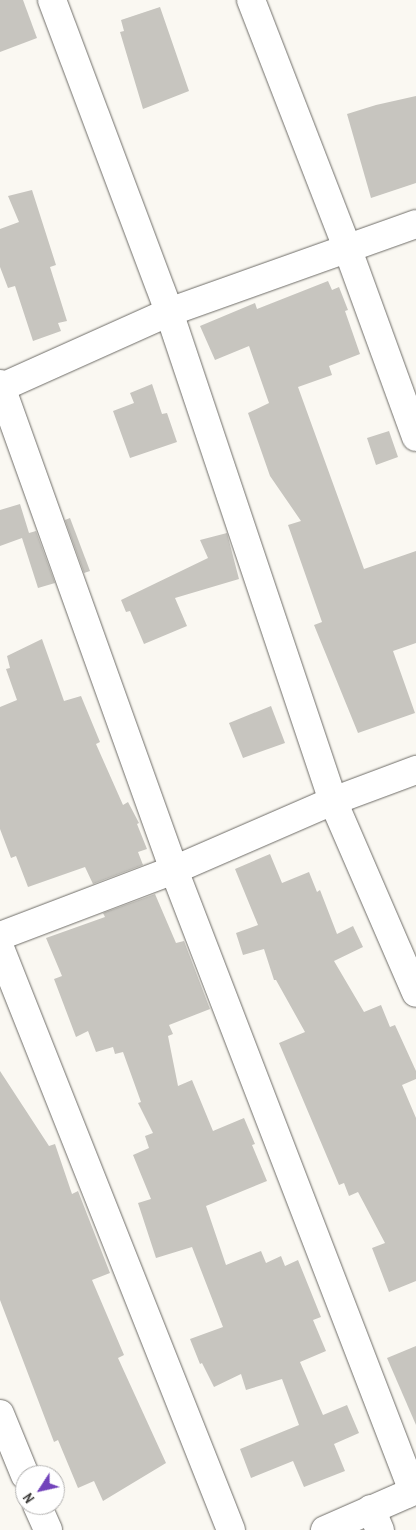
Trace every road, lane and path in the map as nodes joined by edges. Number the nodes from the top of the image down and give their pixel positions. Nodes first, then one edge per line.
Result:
1 (52, 0) edge
2 (251, 0) edge
3 (416, 224) edge
4 (348, 250) junction
5 (169, 312) junction
6 (0, 386) edge
7 (416, 437) edge
8 (416, 770) edge
9 (333, 801) junction
10 (174, 870) junction
11 (0, 936) edge
12 (0, 948) edge
13 (416, 993) edge
14 (0, 1414) edge
15 (21, 1465) edge
16 (415, 1490) edge
17 (42, 1515) edge
18 (375, 1520) edge
19 (48, 1530) edge
20 (231, 1530) edge
21 (324, 1530) edge

1 - 5 street
2 - 4 street
3 - 4 street
4 - 5 street
4 - 7 street
5 - 6 street
5 - 9 street
6 - 10 street
8 - 9 street
9 - 10 street
9 - 13 street
10 - 11 street
10 - 16 street
12 - 20 street
14 - 15 street
16 - 18 street
17 - 19 street
18 - 21 street

